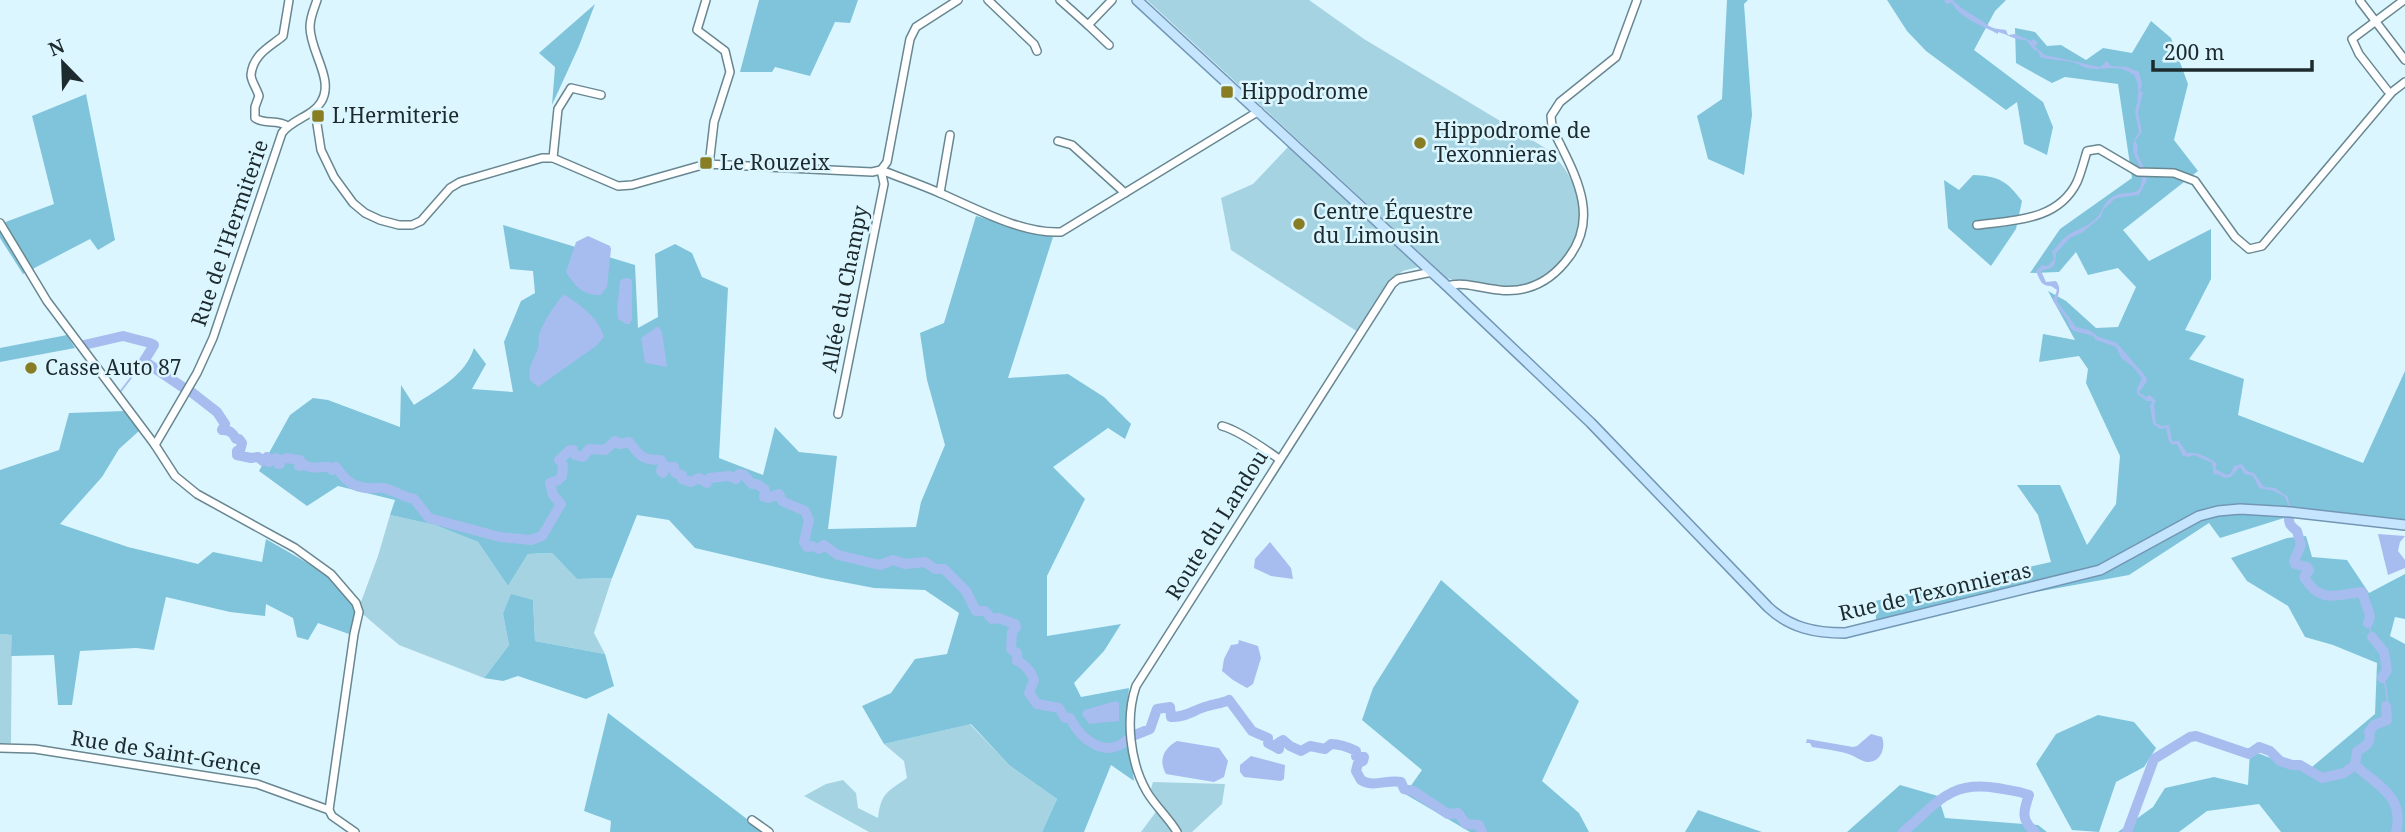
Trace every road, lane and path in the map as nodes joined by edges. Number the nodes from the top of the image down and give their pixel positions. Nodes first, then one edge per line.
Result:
1 (289, 0) edge
2 (317, 0) edge
3 (706, 0) edge
4 (958, 0) edge
5 (988, 0) edge
6 (1060, 0) edge
7 (1112, 0) edge
8 (1137, 0) edge
9 (1637, 0) edge
10 (2360, 1) edge
11 (2403, 3) edge
12 (2375, 21) junction
13 (1088, 25) junction
14 (1108, 45) dead end
15 (1037, 51) dead end
16 (2405, 60) edge
17 (2405, 82) edge
18 (2387, 90) dead end
19 (601, 95) dead end
20 (314, 111) junction
21 (1259, 111) junction
22 (288, 126) junction
23 (950, 135) dead end
24 (1058, 141) dead end
25 (553, 158) junction
26 (709, 164) junction
27 (881, 170) junction
28 (940, 193) junction
29 (1125, 193) junction
30 (0, 223) edge
31 (1977, 225) dead end
32 (1432, 272) junction
33 (1447, 286) junction
34 (838, 414) dead end
35 (1222, 426) dead end
36 (155, 445) junction
37 (1279, 459) junction
38 (2405, 525) edge
39 (0, 748) edge
40 (329, 810) junction
41 (752, 820) dead end
42 (355, 832) edge
43 (769, 832) edge
44 (1177, 832) edge

1 - 22 street
2 - 20 street
3 - 26 street
4 - 27 street, Allée du Champy
5 - 15 street
6 - 13 street
7 - 13 street
8 - 21 main road, Rue de Texonnieras
9 - 33 street
10 - 12 street
11 - 12 street
12 - 16 street
12 - 18 street
13 - 14 street
17 - 31 street
19 - 25 street
20 - 22 street, Rue de l'Hermiterie
20 - 25 street
21 - 29 street
21 - 32 main road, Rue de Texonnieras
22 - 36 street, Rue de l'Hermiterie
23 - 28 street
24 - 29 street
25 - 26 street
26 - 27 street
27 - 28 street
27 - 34 street, Allée du Champy
28 - 29 street
30 - 36 street
32 - 33 main road, Rue de Texonnieras
32 - 37 street, Route du Landou
33 - 38 main road, Rue de Texonnieras
35 - 37 street
36 - 40 street
37 - 44 street, Route du Landou
39 - 40 street, Rue de Saint-Gence
40 - 42 street, Rue de Saint-Gence
41 - 43 street

